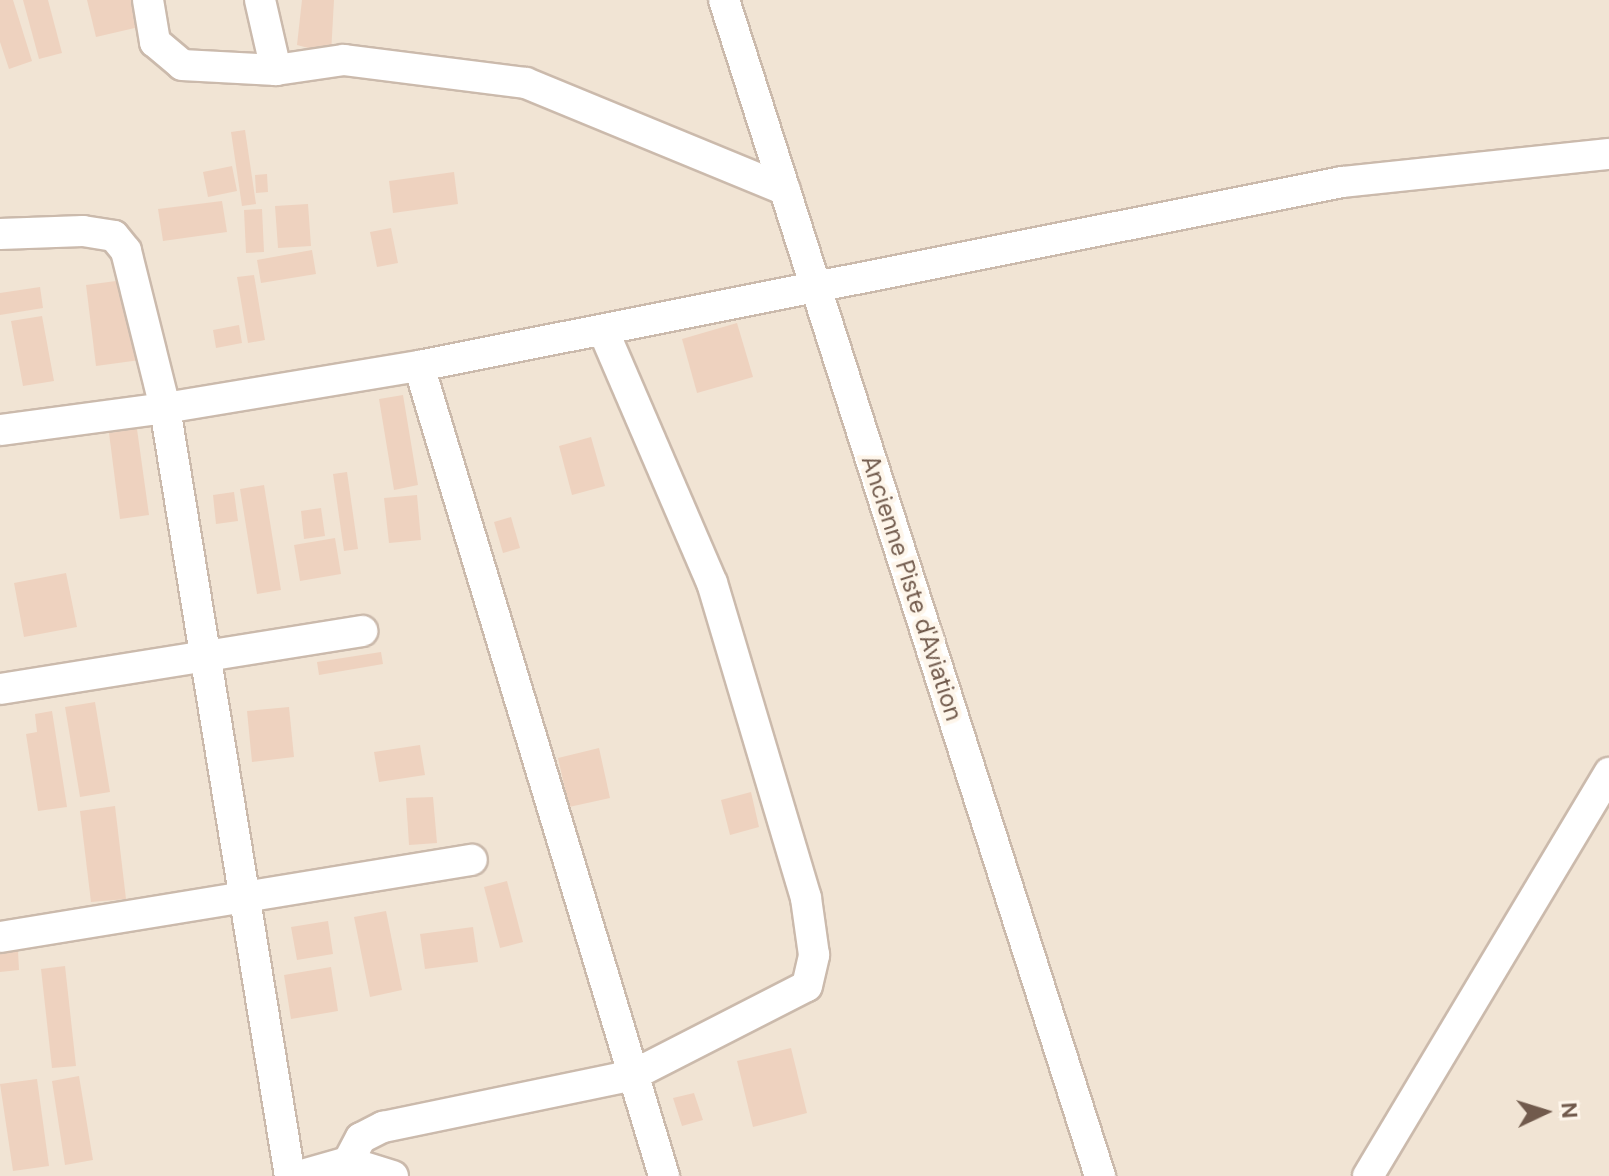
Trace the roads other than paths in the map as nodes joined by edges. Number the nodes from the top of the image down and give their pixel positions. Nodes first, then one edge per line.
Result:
1 (148, 0) edge
2 (260, 0) edge
3 (724, 0) edge
4 (276, 70) junction
5 (1609, 154) edge
6 (785, 190) junction
7 (0, 234) edge
8 (816, 287) junction
9 (603, 330) junction
10 (419, 366) junction
11 (165, 408) junction
12 (0, 430) edge
13 (362, 631) dead end
14 (203, 656) junction
15 (0, 689) edge
16 (1609, 773) edge
17 (472, 860) dead end
18 (246, 898) junction
19 (0, 937) edge
20 (633, 1075) junction
21 (348, 1162) junction
22 (290, 1176) edge
23 (299, 1176) edge
24 (393, 1176) edge
25 (664, 1176) edge
26 (1100, 1176) edge
27 (1368, 1176) edge

1 - 4 street
2 - 4 street
3 - 6 street, Ancienne Piste d'Aviation
4 - 6 street
5 - 8 street
6 - 8 street, Ancienne Piste d'Aviation
7 - 11 street
8 - 9 street
8 - 26 street, Ancienne Piste d'Aviation
9 - 10 street
9 - 20 street
10 - 11 street
10 - 20 street
11 - 12 street
11 - 14 street
13 - 14 street
14 - 15 street
14 - 18 street
16 - 27 street
17 - 18 street
18 - 19 street
18 - 22 street
20 - 21 street
20 - 25 street
21 - 23 street
21 - 24 street

